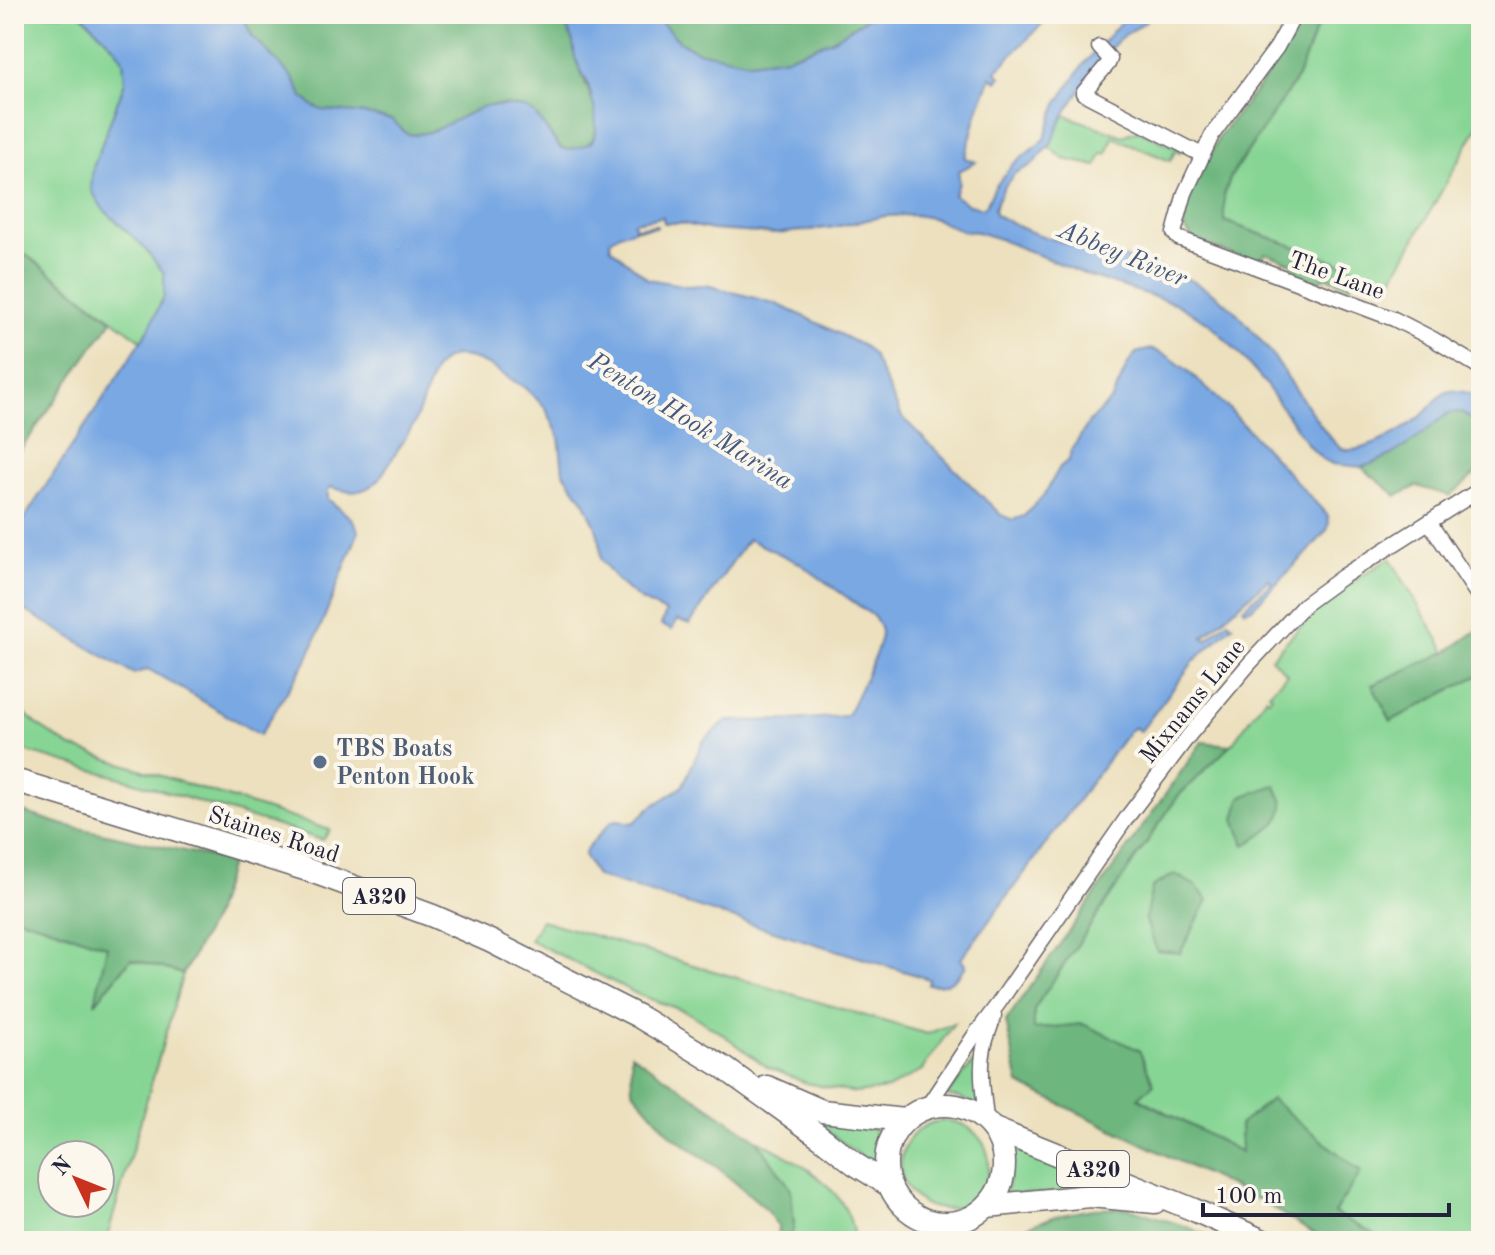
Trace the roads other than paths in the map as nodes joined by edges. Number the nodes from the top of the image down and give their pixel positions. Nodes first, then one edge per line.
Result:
1 (1295, 14) edge
2 (1102, 50) dead end
3 (1202, 155) junction
4 (1481, 368) edge
5 (1477, 492) edge
6 (1429, 522) junction
7 (1481, 600) edge
8 (14, 780) edge
9 (998, 1004) junction
10 (723, 1067) junction
11 (927, 1107) junction
12 (904, 1120) junction
13 (990, 1125) junction
14 (890, 1186) junction
15 (987, 1206) junction
16 (1192, 1209) junction
17 (1263, 1241) edge

1 - 3 street
2 - 3 street
3 - 4 street, The Lane
5 - 6 street, Mixnams Lane
6 - 7 street
6 - 9 street, Mixnams Lane
8 - 10 main road, Staines Road / A320
9 - 11 street, Mixnams Lane
9 - 13 street, Mixnams Lane
10 - 12 main road, Staines Road / A320
10 - 14 main road, Staines Road / A320
11 - 12 main road
11 - 13 main road
12 - 14 main road
13 - 15 main road
13 - 16 main road, A320
14 - 15 main road
15 - 16 main road, A320
16 - 17 main road, A320

